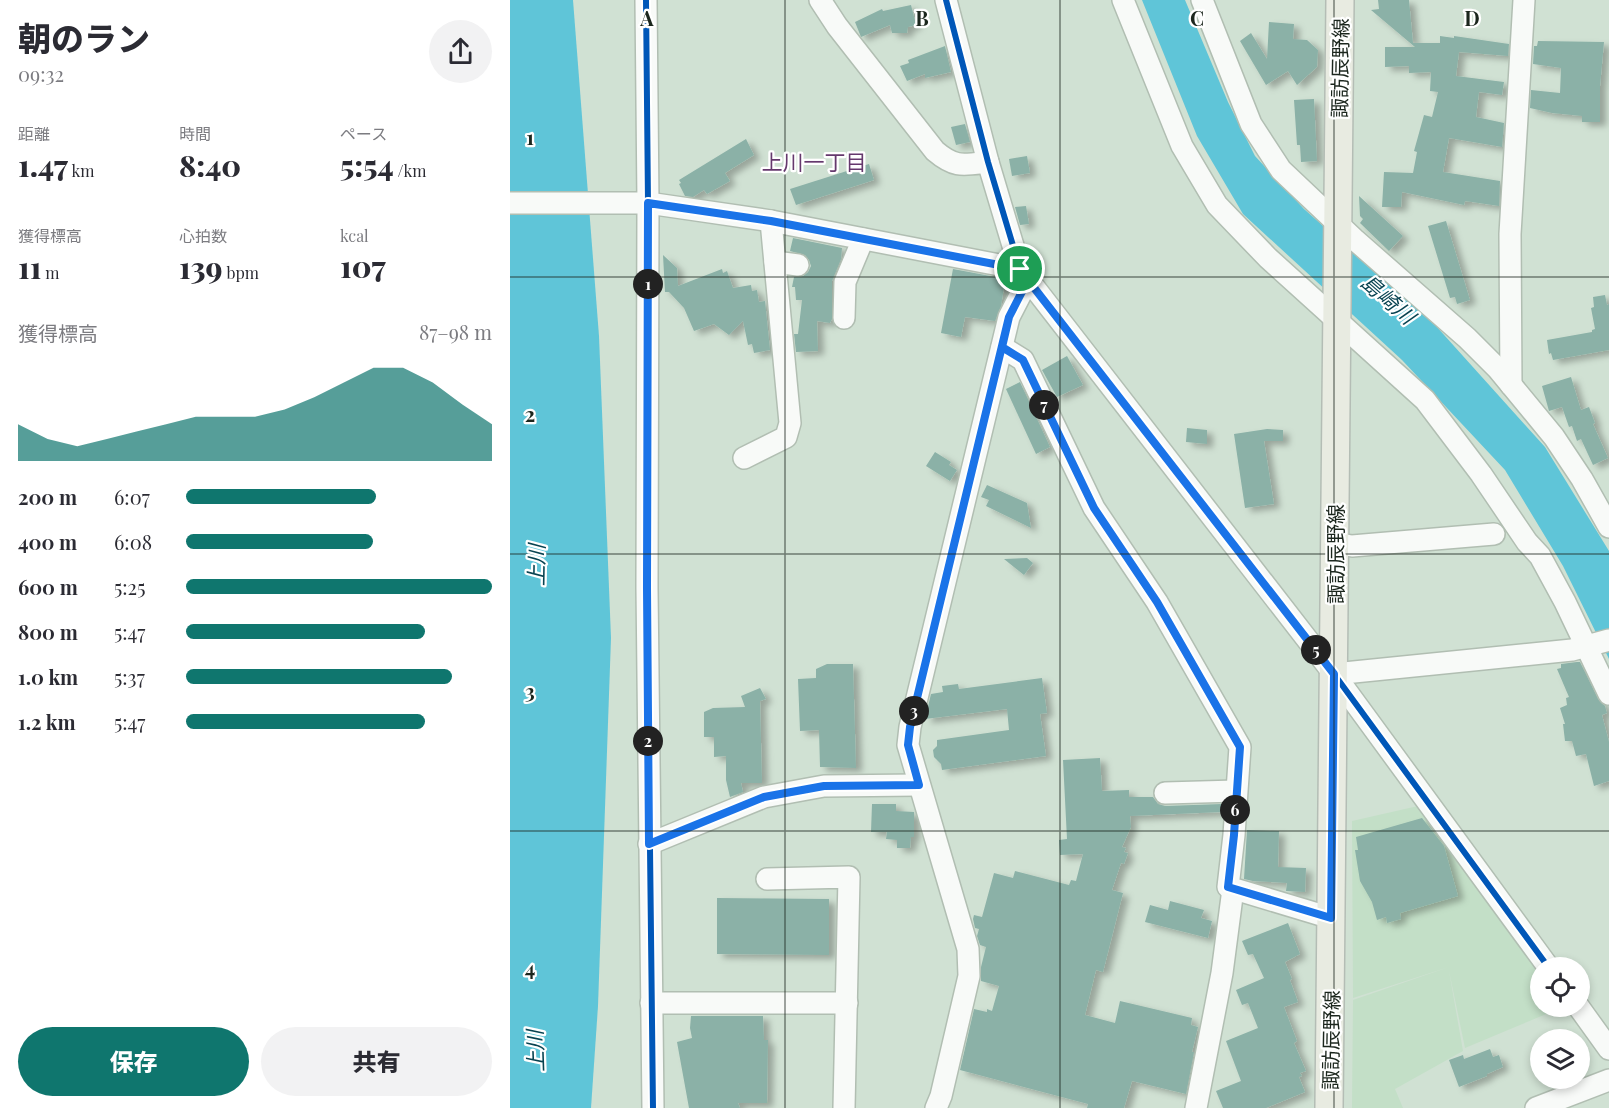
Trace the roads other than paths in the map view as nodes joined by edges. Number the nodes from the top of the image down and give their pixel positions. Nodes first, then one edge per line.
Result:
1 (645, 0) edge
2 (820, 0) edge
3 (946, 0) edge
4 (1123, 0) edge
5 (1202, 0) edge
6 (1340, 0) edge
7 (1524, 0) edge
8 (988, 162) junction
9 (643, 202) junction
10 (510, 203) edge
11 (771, 221) junction
12 (1339, 229) junction
13 (863, 239) junction
14 (775, 262) junction
15 (798, 265) dead end
16 (1024, 275) junction
17 (1337, 317) junction
18 (844, 318) dead end
19 (1002, 347) junction
20 (1511, 385) junction
21 (744, 458) dead end
22 (1609, 527) edge
23 (1494, 534) dead end
24 (1334, 543) junction
25 (1596, 644) edge
26 (1334, 674) junction
27 (1609, 694) edge
28 (919, 785) junction
29 (1236, 791) junction
30 (1165, 793) dead end
31 (649, 844) junction
32 (767, 879) dead end
33 (1233, 889) junction
34 (1331, 918) junction
35 (1541, 957) edge
36 (651, 1003) junction
37 (847, 1003) junction
38 (1586, 1017) edge
39 (1609, 1049) edge
40 (1609, 1080) edge
41 (653, 1108) edge
42 (844, 1108) edge
43 (936, 1108) edge
44 (1196, 1108) edge
45 (1329, 1108) edge
46 (1536, 1108) edge

1 - 9 street
2 - 8 street
3 - 8 street
4 - 17 street
5 - 12 street
6 - 12 main road, 諏訪辰野線
7 - 20 street
8 - 16 street
9 - 10 street
9 - 11 street
9 - 31 street
11 - 13 street
11 - 14 street
12 - 17 main road, 諏訪辰野線
12 - 20 street
13 - 16 street
13 - 18 street
14 - 15 street
14 - 21 street
16 - 19 street
16 - 26 street
17 - 24 main road, 諏訪辰野線
17 - 25 street
19 - 28 street
19 - 29 street
20 - 22 street
23 - 24 street
24 - 26 main road, 諏訪辰野線
25 - 26 street
25 - 27 street
26 - 34 main road, 諏訪辰野線
26 - 35 street
28 - 31 street
28 - 43 street
29 - 30 street
29 - 33 street
31 - 36 street
32 - 37 street
33 - 34 street
33 - 44 street
34 - 45 main road, 諏訪辰野線
36 - 37 street
36 - 41 street
37 - 42 street
38 - 39 street
40 - 46 street

